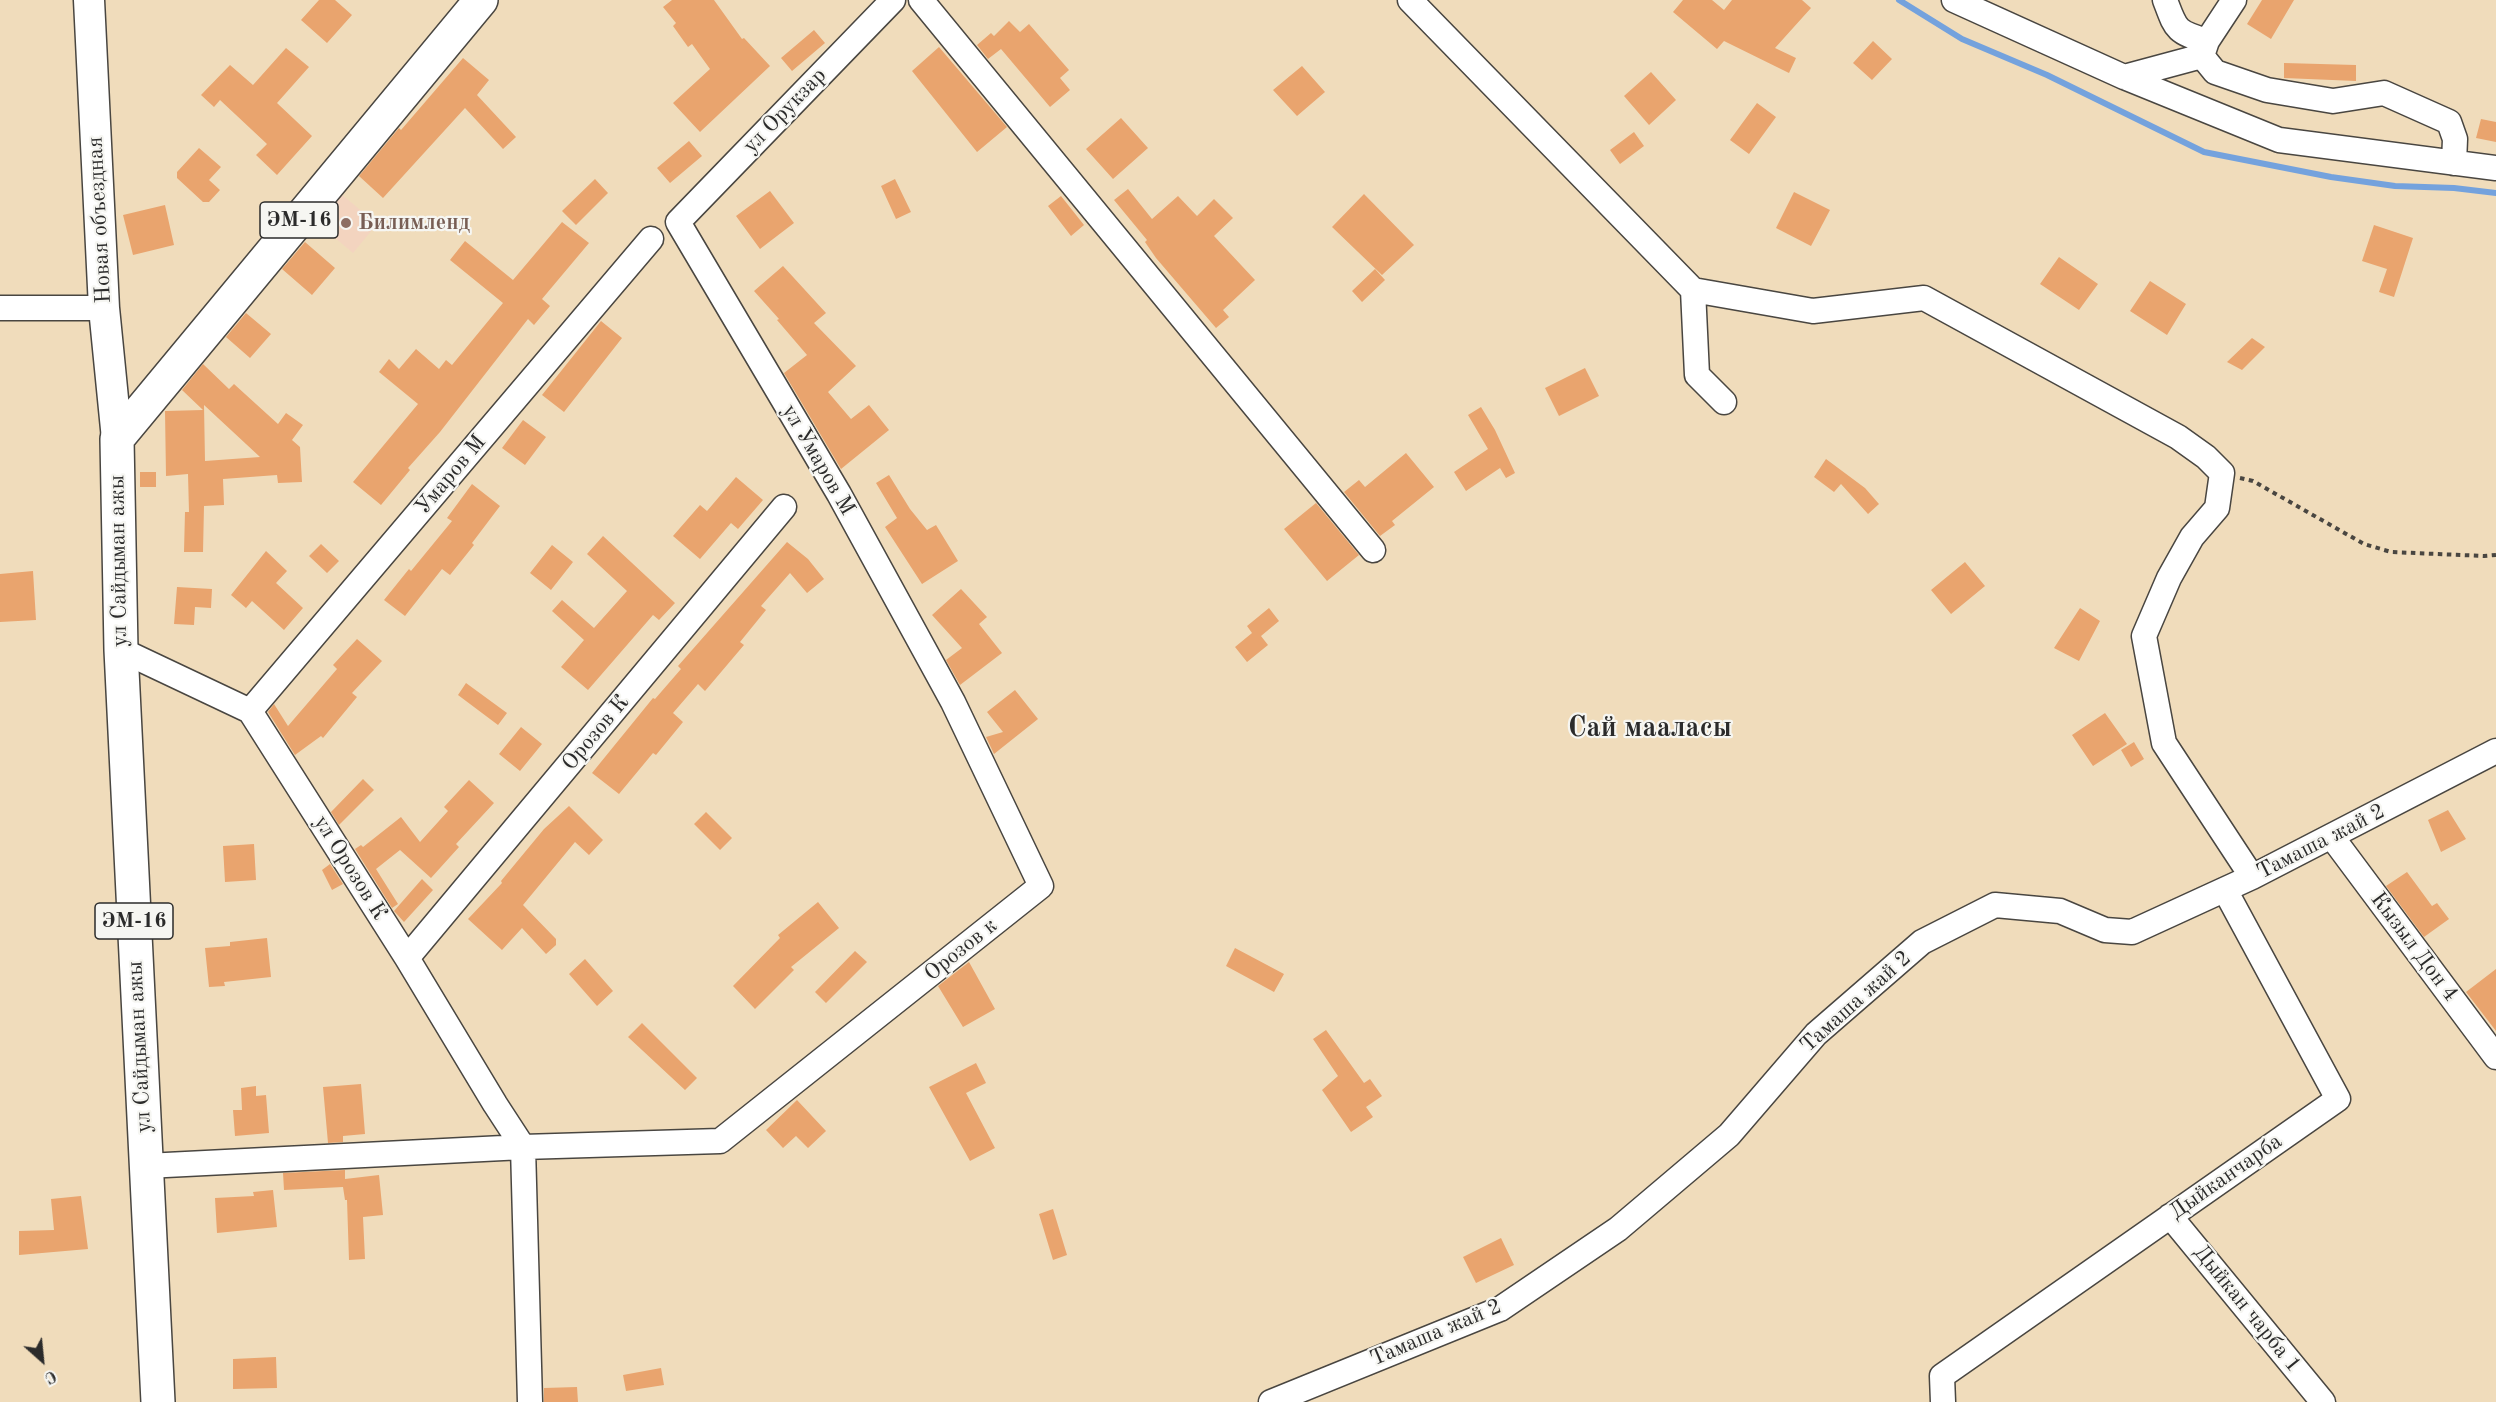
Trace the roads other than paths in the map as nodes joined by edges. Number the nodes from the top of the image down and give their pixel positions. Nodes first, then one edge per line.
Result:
1 (89, 0) edge
2 (481, 0) edge
3 (892, 0) edge
4 (921, 0) edge
5 (1410, 0) edge
6 (1954, 0) edge
7 (2165, 0) edge
8 (2234, 0) edge
9 (2204, 49) junction
10 (2124, 77) junction
11 (2454, 163) junction
12 (2496, 168) edge
13 (678, 222) joint
14 (651, 239) dead end
15 (1693, 290) junction
16 (0, 308) edge
17 (104, 308) junction
18 (1724, 402) dead end
19 (117, 439) junction
20 (784, 507) dead end
21 (1374, 550) dead end
22 (121, 650) junction
23 (953, 702) joint
24 (250, 711) junction
25 (2496, 751) edge
26 (2332, 837) junction
27 (2252, 877) junction
28 (2225, 890) junction
29 (407, 958) junction
30 (2496, 1057) edge
31 (523, 1147) junction
32 (146, 1166) junction
33 (2170, 1216) junction
34 (158, 1402) edge
35 (530, 1402) edge
36 (1271, 1402) edge
37 (1943, 1402) edge
38 (2323, 1402) edge

1 - 17 main road, Новая объездная
2 - 19 highway, ЭМ-16
3 - 13 street, ул Орукзар
4 - 21 street
5 - 15 street
6 - 10 street
7 - 9 street
8 - 9 street
9 - 10 street
9 - 11 street
10 - 11 street
11 - 12 street
13 - 23 street, ул Умаров М
14 - 24 street, Умаров М
15 - 18 street
15 - 27 street
16 - 17 street
17 - 19 main road, Новая объездная
19 - 22 highway, ул Сайдыман ажы / ЭМ-16
20 - 29 street, Орозов К
22 - 24 street
22 - 32 highway, ул Сайдыман ажы / ЭМ-16
23 - 31 street, Орозов к
24 - 29 street, ул Орозов К
25 - 26 street, Тамаша жай 2
26 - 27 street, Тамаша жай 2
26 - 30 street, Кызыл Дон 4
27 - 28 street, Тамаша жай 2
28 - 33 street, Дыйканчарба
28 - 36 street, Тамаша жай 2
29 - 31 street, ул Орозов К
31 - 32 street
31 - 35 street
32 - 34 highway, ул Сайдыман ажы / ЭМ-16
33 - 37 street, Дыйканчарба
33 - 38 street, Дыйкан чарба 1

